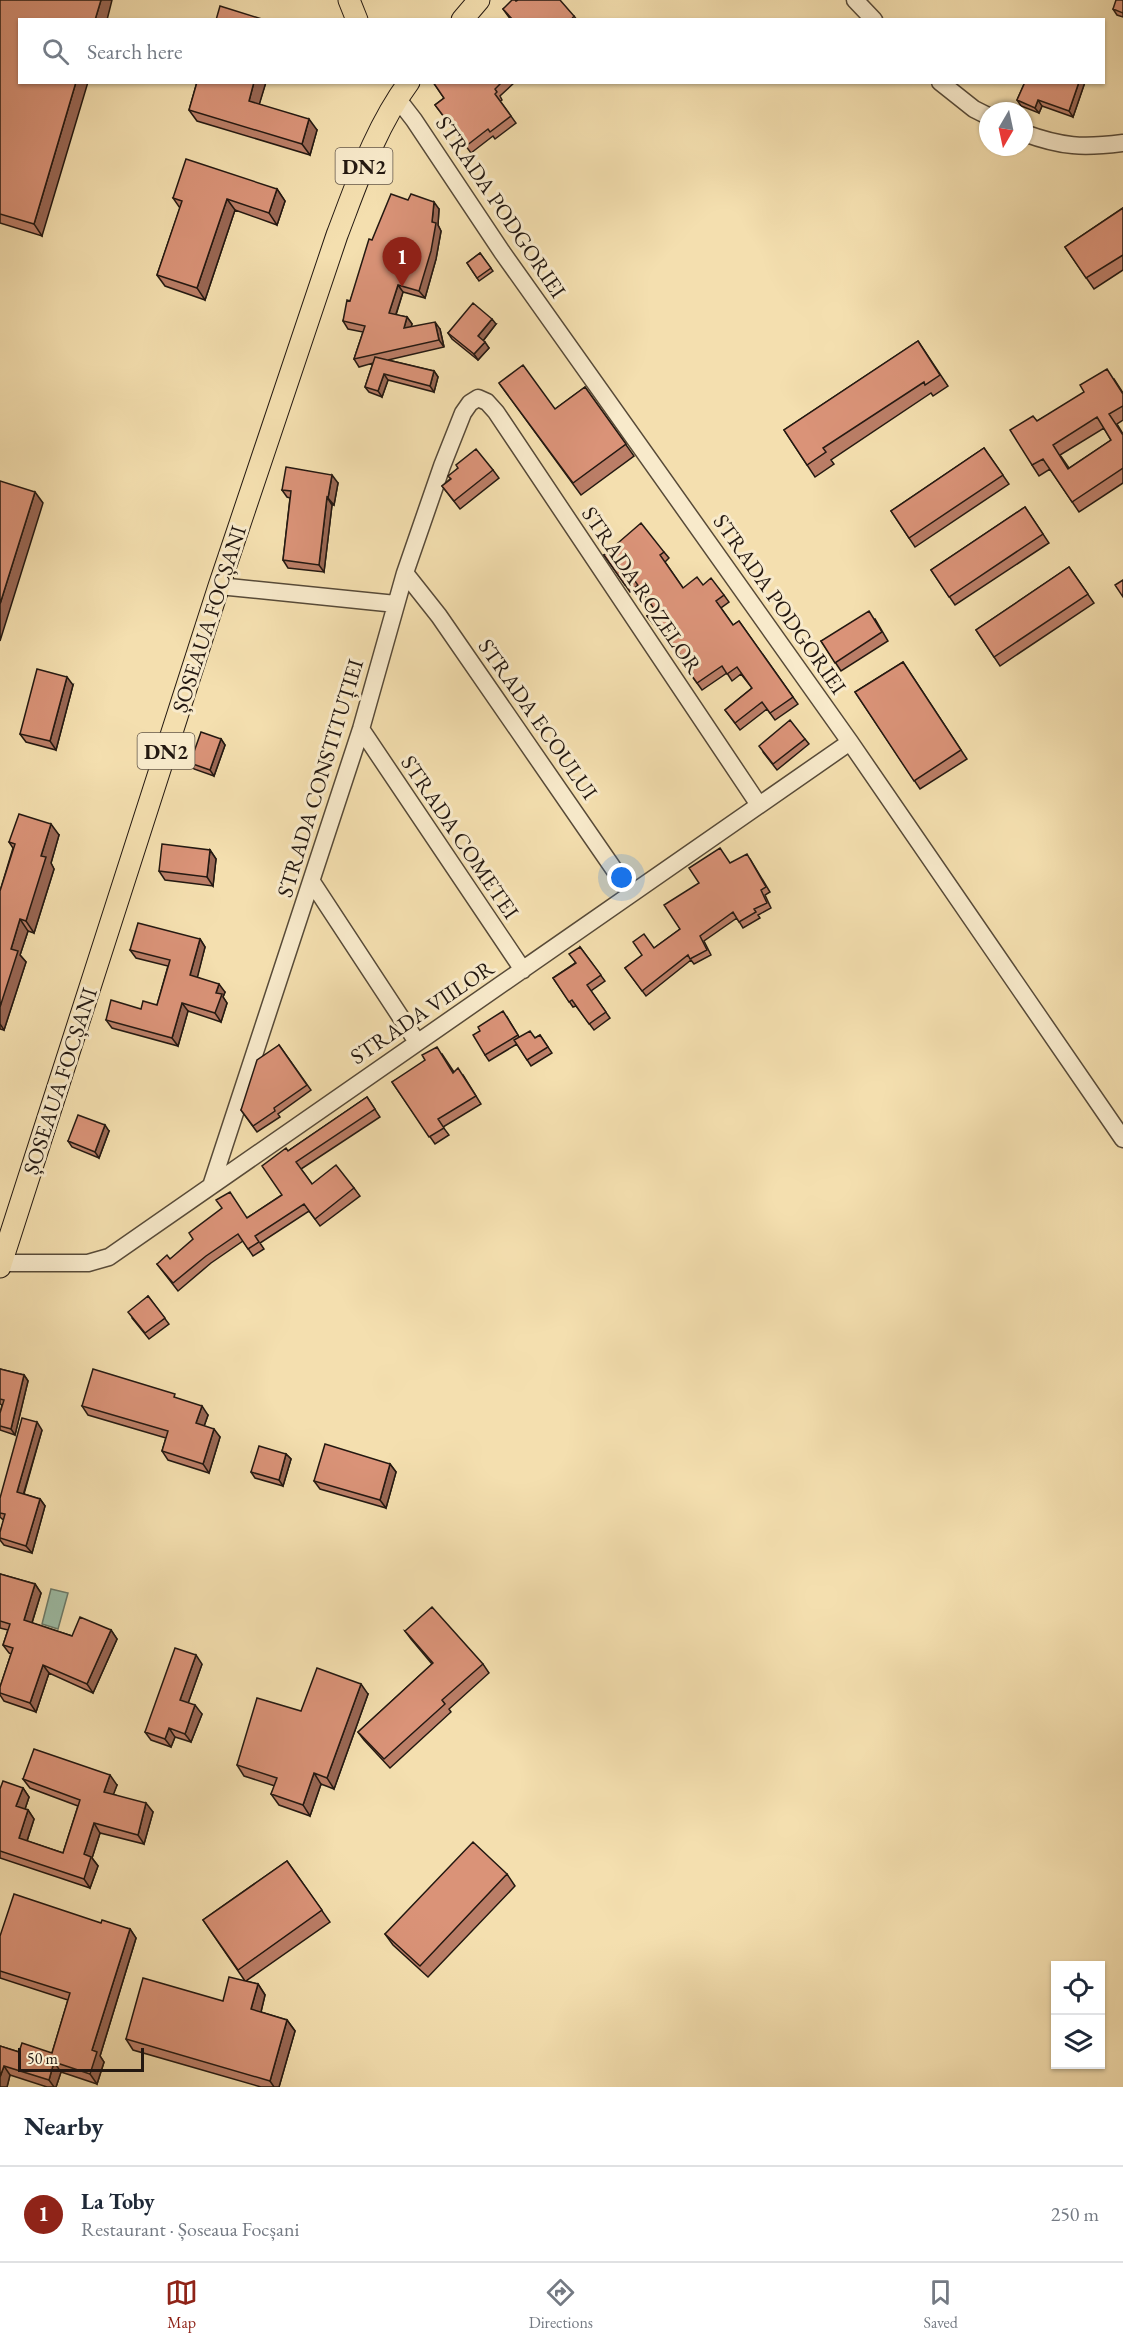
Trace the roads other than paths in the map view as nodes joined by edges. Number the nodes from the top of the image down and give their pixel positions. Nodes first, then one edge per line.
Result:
1 (348, 0) edge
2 (479, 0) edge
3 (855, 0) edge
4 (356, 18) edge
5 (464, 18) edge
6 (872, 18) edge
7 (943, 84) edge
8 (398, 88) edge
9 (979, 111) edge
10 (1033, 136) edge
11 (1123, 143) edge
12 (487, 402) joint
13 (405, 573) junction
14 (219, 586) junction
15 (396, 604) junction
16 (361, 729) junction
17 (850, 742) junction
18 (759, 805) junction
19 (312, 882) junction
20 (631, 894) junction
21 (523, 970) junction
22 (417, 1042) junction
23 (1123, 1138) edge
24 (211, 1186) junction
25 (1, 1265) edge

1 - 4 main road
2 - 5 main road
3 - 6 street
7 - 9 street
8 - 14 main road, ȘOSEAUA FOCȘANI / DN2
8 - 17 street, STRADA PODGORIEI
10 - 11 street
12 - 13 street, STRADA CONSTITUȚIEI
12 - 18 street, STRADA ROZELOR
13 - 15 street, STRADA CONSTITUȚIEI
13 - 20 street, STRADA ECOULUI
14 - 15 street
14 - 25 main road, ȘOSEAUA FOCȘANI / DN2
15 - 16 street, STRADA CONSTITUȚIEI
16 - 19 street, STRADA CONSTITUȚIEI
16 - 21 street, STRADA COMETEI
17 - 18 street, STRADA VIILOR
17 - 23 street, STRADA PODGORIEI
18 - 20 street, STRADA VIILOR
19 - 22 street
19 - 24 street, STRADA CONSTITUȚIEI
20 - 21 street, STRADA VIILOR
21 - 22 street, STRADA VIILOR
22 - 24 street, STRADA VIILOR
24 - 25 street, STRADA VIILOR

